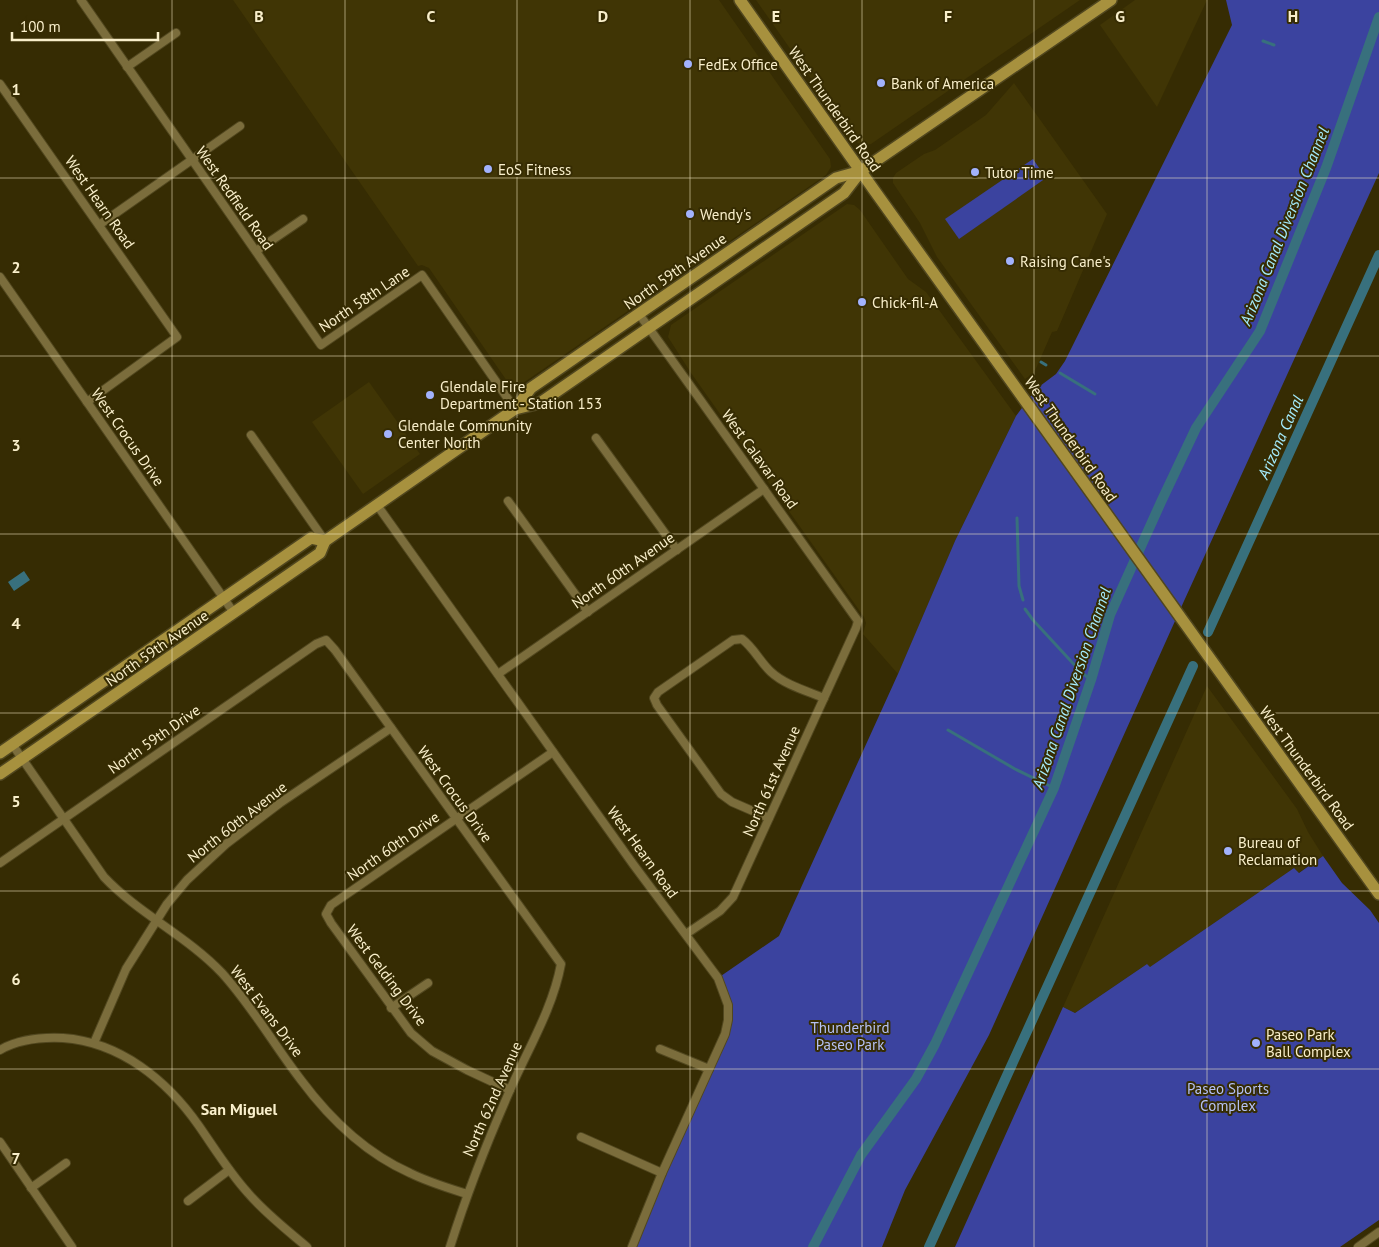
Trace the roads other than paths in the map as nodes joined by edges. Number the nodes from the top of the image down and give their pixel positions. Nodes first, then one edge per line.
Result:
1 (81, 0) edge
2 (740, 0) edge
3 (1109, 1) edge
4 (176, 33) dead end
5 (127, 67) junction
6 (0, 84) edge
7 (240, 126) dead end
8 (192, 160) junction
9 (861, 171) junction
10 (303, 219) dead end
11 (99, 225) junction
12 (751, 236) junction
13 (256, 252) junction
14 (724, 276) junction
15 (0, 277) edge
16 (639, 314) junction
17 (649, 328) junction
18 (321, 345) joint
19 (86, 402) junction
20 (516, 409) junction
21 (251, 435) dead end
22 (596, 438) dead end
23 (764, 489) junction
24 (508, 501) dead end
25 (377, 505) junction
26 (325, 541) junction
27 (677, 550) junction
28 (224, 599) junction
29 (588, 612) junction
30 (234, 613) junction
31 (858, 621) joint
32 (326, 640) joint
33 (498, 674) junction
34 (824, 698) junction
35 (391, 728) junction
36 (12, 744) junction
37 (553, 752) junction
38 (0, 753) edge
39 (22, 759) junction
40 (0, 774) edge
41 (63, 818) junction
42 (769, 818) junction
43 (456, 819) junction
44 (0, 863) edge
45 (1379, 894) edge
46 (326, 914) joint
47 (156, 920) junction
48 (686, 934) junction
49 (561, 964) joint
50 (428, 983) dead end
51 (391, 1008) junction
52 (94, 1043) junction
53 (0, 1050) edge
54 (660, 1050) dead end
55 (709, 1069) junction
56 (510, 1090) junction
57 (581, 1137) dead end
58 (0, 1142) edge
59 (66, 1163) dead end
60 (229, 1170) junction
61 (662, 1173) junction
62 (31, 1188) junction
63 (467, 1194) junction
64 (188, 1201) dead end
65 (1379, 1232) edge
66 (72, 1247) edge
67 (307, 1247) edge
68 (450, 1247) edge
69 (632, 1247) edge
70 (1358, 1247) edge

1 - 5 street, West Redfield Road
2 - 9 main road, West Thunderbird Road
3 - 9 main road, North 59th Avenue
4 - 5 street
5 - 8 street, West Redfield Road
6 - 11 street, West Hearn Road
7 - 8 street
8 - 11 street
8 - 13 street, West Redfield Road
9 - 12 main road, North 59th Avenue
9 - 14 main road, North 59th Avenue
9 - 45 main road, West Thunderbird Road
10 - 13 street
11 - 19 street, West Hearn Road
12 - 14 main road
12 - 16 main road, North 59th Avenue
13 - 18 street, West Redfield Road
14 - 17 main road, North 59th Avenue
15 - 19 street, West Crocus Drive
16 - 17 street, West Calavar Road
16 - 20 main road, North 59th Avenue
17 - 20 main road, North 59th Avenue
17 - 23 street, West Calavar Road
18 - 20 street, North 58th Lane
19 - 28 street, West Crocus Drive
20 - 25 main road, North 59th Avenue
21 - 26 street
22 - 27 street
23 - 27 street, North 60th Avenue
23 - 31 street, West Calavar Road
24 - 29 street
25 - 26 main road, North 59th Avenue
25 - 33 street, West Hearn Road
26 - 28 main road, North 59th Avenue
26 - 30 main road, North 59th Avenue
27 - 29 street, North 60th Avenue
28 - 30 street, West Crocus Drive
28 - 36 main road, North 59th Avenue
29 - 33 street, North 60th Avenue
30 - 39 main road, North 59th Avenue
31 - 34 street, North 61st Avenue
32 - 35 street, West Crocus Drive
32 - 41 street, North 59th Drive
33 - 37 street, West Hearn Road
34 - 42 street, North 61st Avenue
34 - 42 street
35 - 43 street, West Crocus Drive
35 - 47 street, North 60th Avenue
36 - 38 main road, North 59th Avenue
36 - 39 street, West Evans Drive
37 - 43 street, North 60th Drive
37 - 48 street, West Hearn Road
39 - 40 main road, North 59th Avenue
39 - 41 street, West Evans Drive
41 - 44 street, North 59th Drive
41 - 47 street, West Evans Drive
42 - 48 street, North 61st Avenue
43 - 46 street, North 60th Drive
43 - 49 street, West Crocus Drive
46 - 51 street, West Gelding Drive
47 - 52 street, North 60th Avenue
47 - 63 street, West Evans Drive
48 - 55 street, West Hearn Road
49 - 56 street, North 62nd Avenue
50 - 51 street
51 - 56 street, West Gelding Drive
52 - 53 street
52 - 60 street
54 - 55 street
55 - 61 street, West Hearn Road
56 - 63 street, North 62nd Avenue
57 - 61 street
58 - 62 street
59 - 62 street
60 - 64 street
60 - 67 street
61 - 69 street, West Hearn Road
62 - 66 street
63 - 68 street, North 62nd Avenue
65 - 70 street

